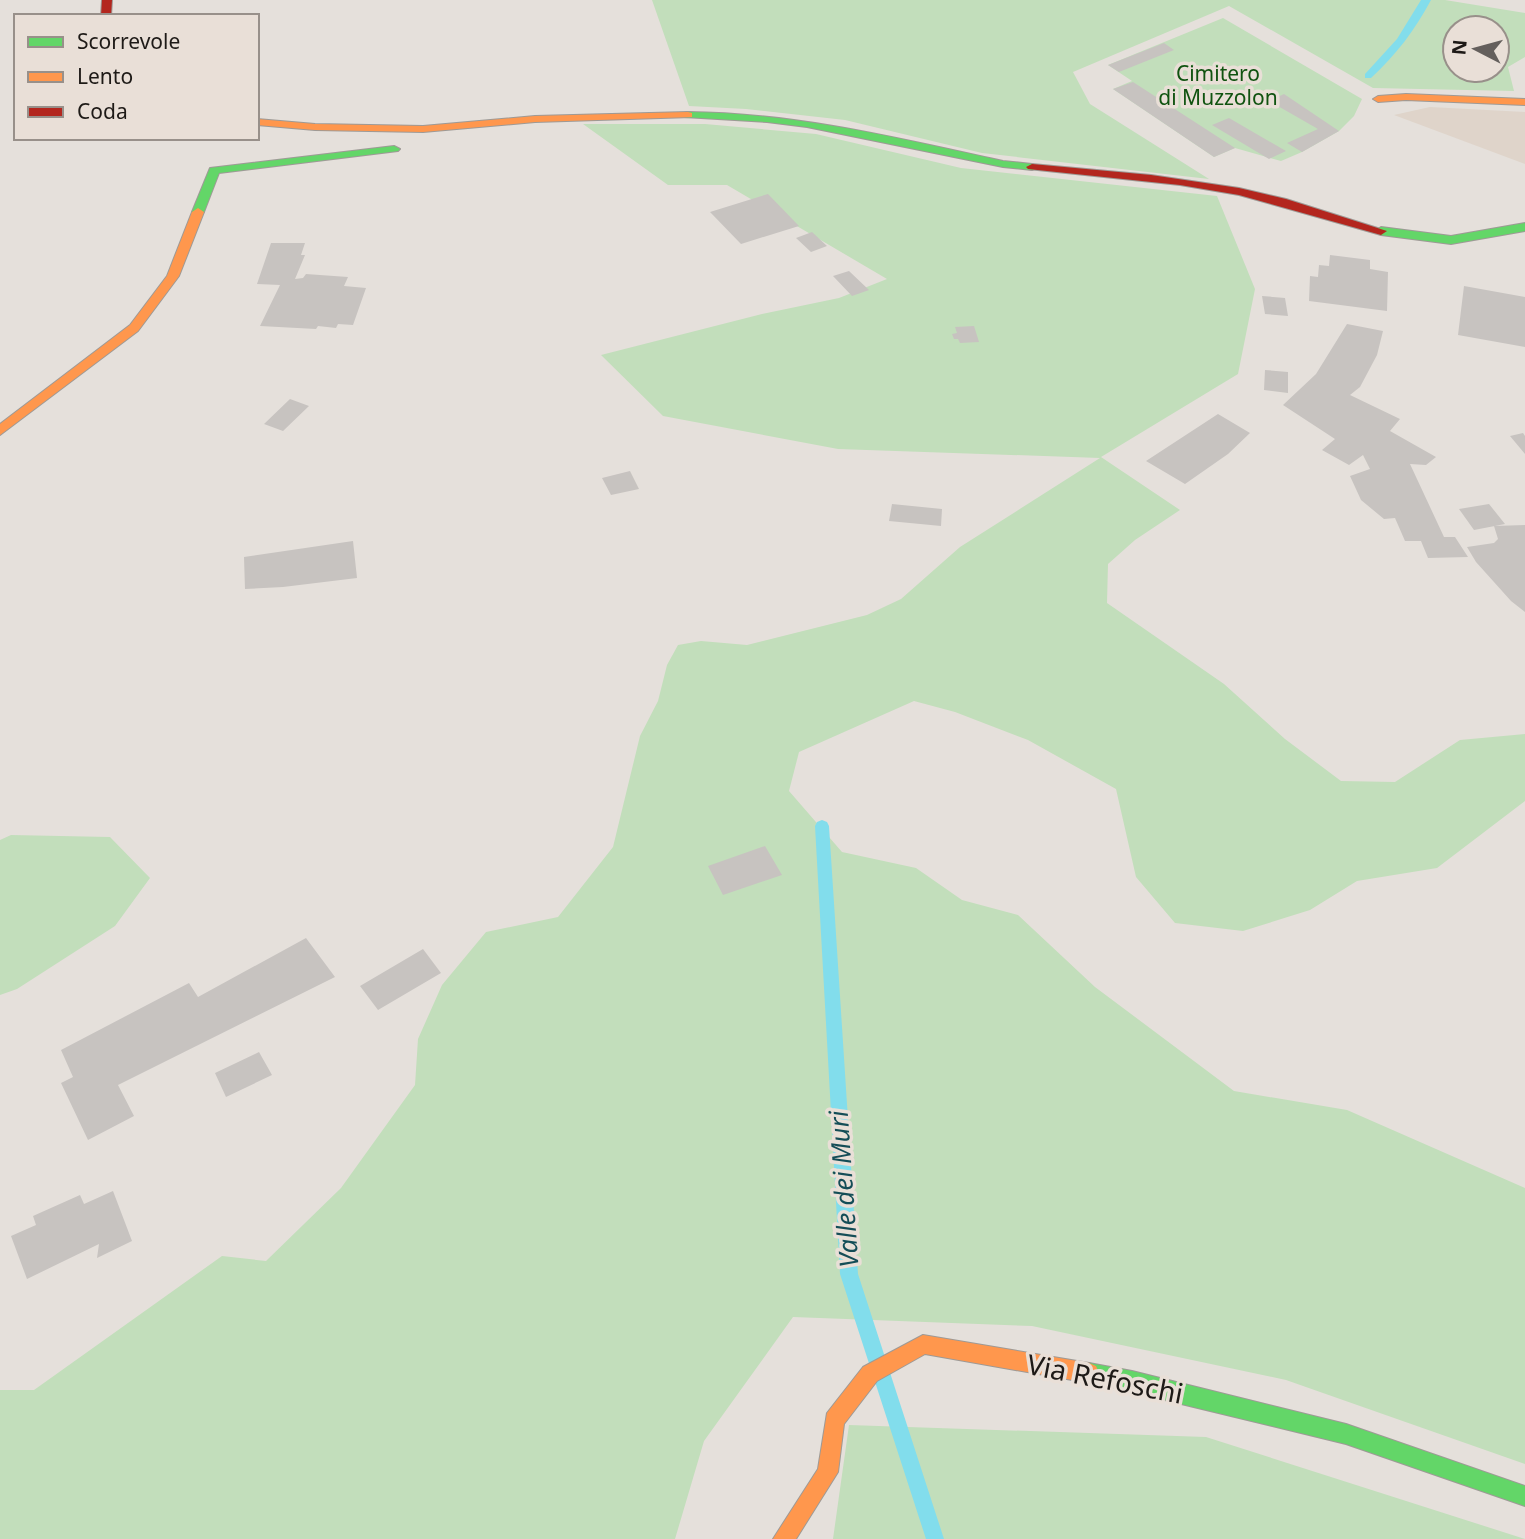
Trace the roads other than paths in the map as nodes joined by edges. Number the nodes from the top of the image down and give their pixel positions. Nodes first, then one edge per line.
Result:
1 (1378, 99) dead end
2 (1525, 102) edge
3 (259, 122) edge
4 (423, 129) junction
5 (1525, 227) edge
6 (0, 431) edge
7 (1525, 1496) edge
8 (784, 1539) edge

1 - 2 street
3 - 4 street
4 - 5 street
4 - 6 street
7 - 8 street, Via Refoschi

